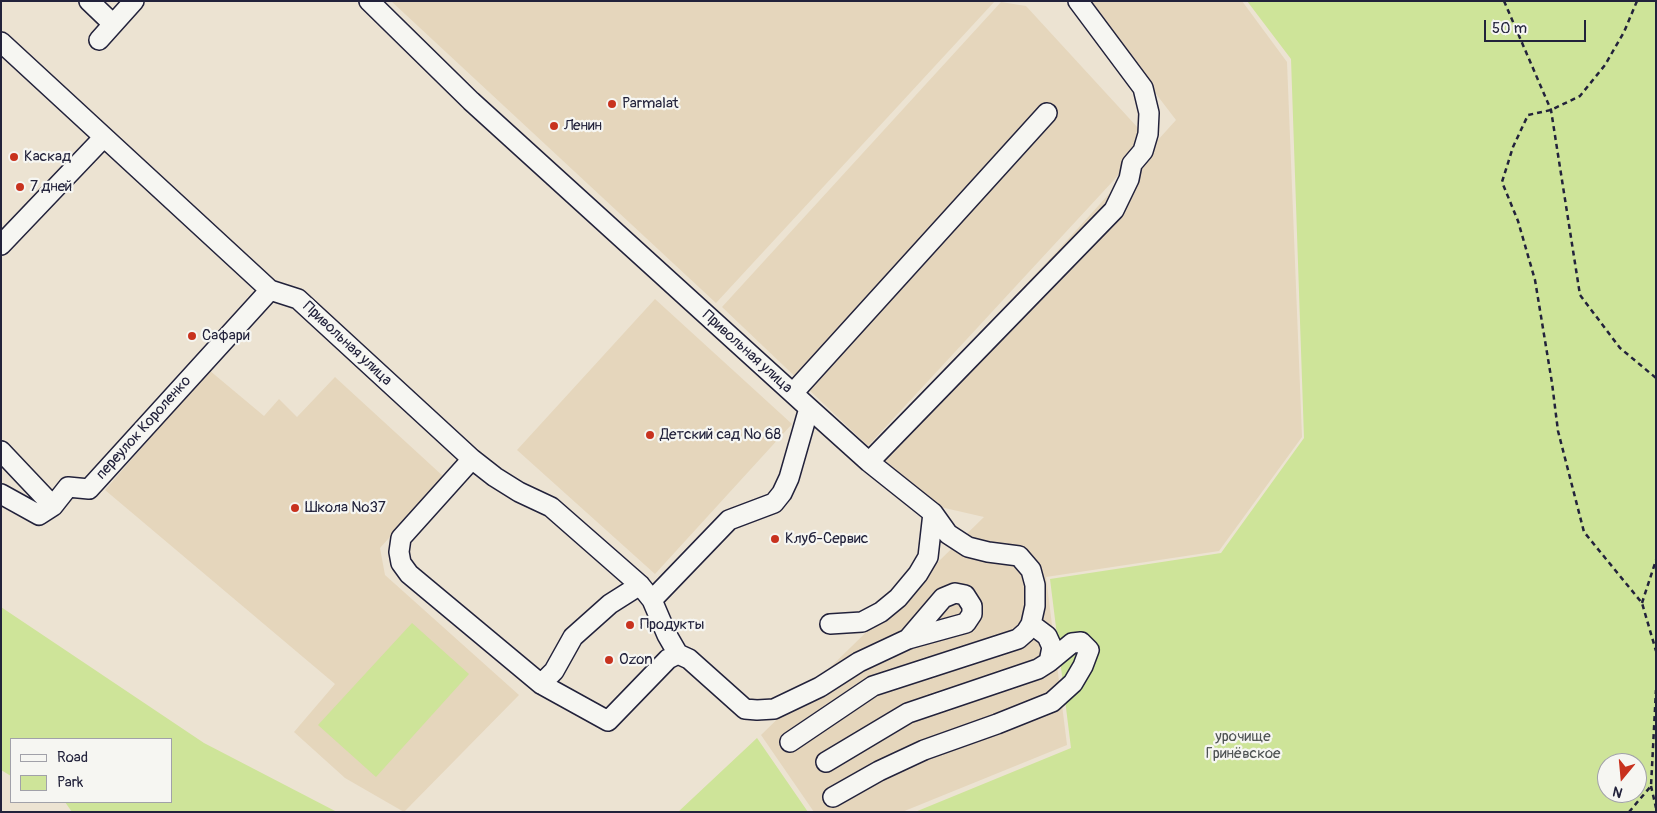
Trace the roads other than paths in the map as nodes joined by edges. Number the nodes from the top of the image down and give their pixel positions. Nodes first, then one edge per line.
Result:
1 (89, 1) edge
2 (134, 1) edge
3 (369, 1) edge
4 (1078, 1) edge
5 (113, 24) junction
6 (99, 40) dead end
7 (1, 42) edge
8 (1046, 113) dead end
9 (104, 137) junction
10 (1, 245) edge
11 (270, 290) junction
12 (793, 393) junction
13 (809, 408) junction
14 (1, 450) edge
15 (472, 459) junction
16 (869, 462) junction
17 (1, 494) edge
18 (53, 506) junction
19 (933, 514) junction
20 (640, 585) junction
21 (652, 600) junction
22 (830, 624) dead end
23 (1031, 624) junction
24 (908, 640) dead end
25 (678, 654) junction
26 (1048, 662) junction
27 (540, 684) junction
28 (790, 742) dead end
29 (826, 762) dead end
30 (833, 797) dead end

1 - 5 street
2 - 5 street
3 - 12 street, Привольная улица
4 - 16 street
5 - 6 street
7 - 9 street, Привольная улица
8 - 12 street
9 - 10 street
9 - 11 street, Привольная улица
11 - 15 street, Привольная улица
11 - 18 street, переулок Короленко
12 - 13 street, Привольная улица
13 - 16 street, Привольная улица
13 - 21 street
14 - 18 street
15 - 20 street, Привольная улица
15 - 27 street
16 - 19 street, Привольная улица
17 - 18 street
19 - 22 street
19 - 23 street, Привольная улица
20 - 21 street, Привольная улица
20 - 27 street
21 - 25 street, Привольная улица
23 - 26 street
23 - 28 street
24 - 25 street
25 - 27 street
26 - 29 street
26 - 30 street

